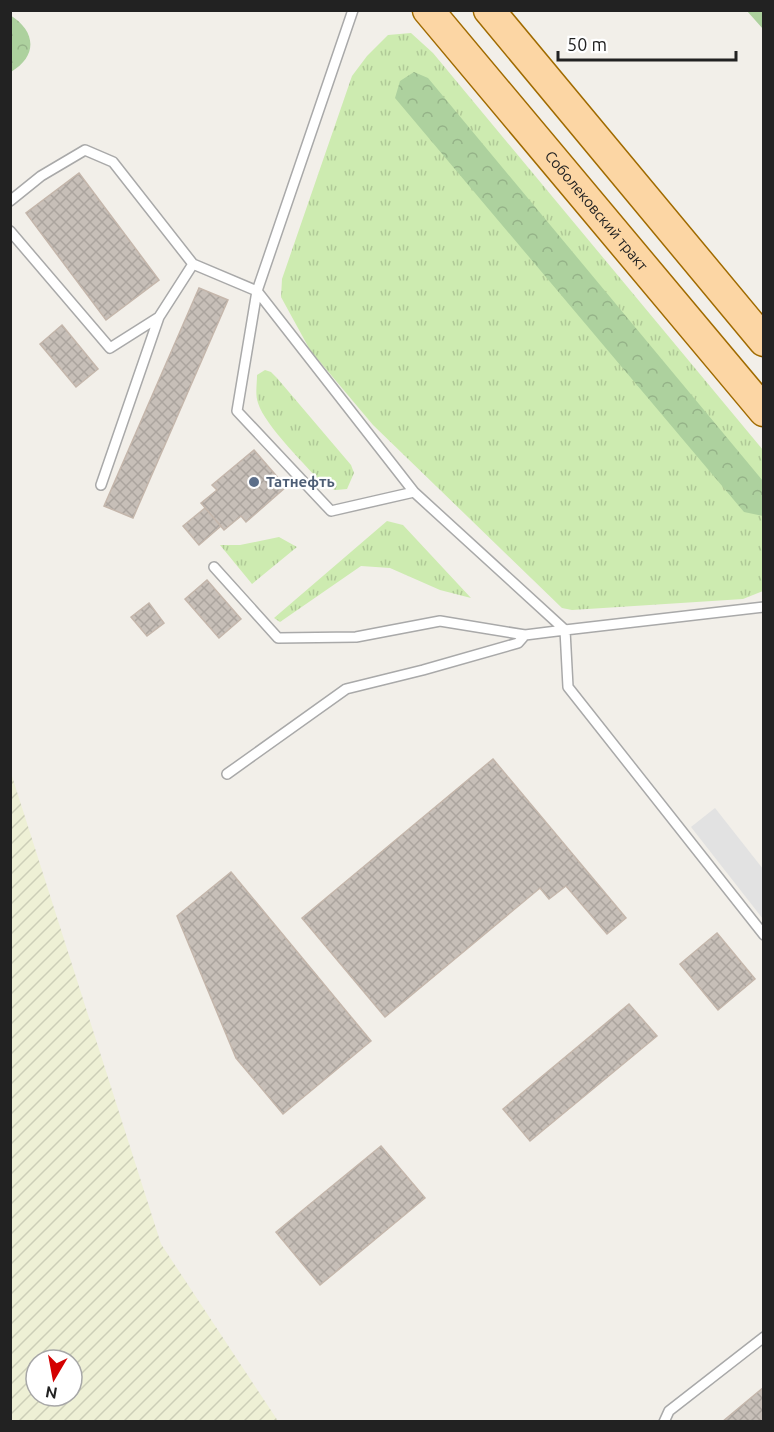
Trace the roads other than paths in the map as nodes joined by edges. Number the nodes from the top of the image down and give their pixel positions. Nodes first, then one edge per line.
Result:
1 (353, 10) edge
2 (428, 10) edge
3 (489, 10) edge
4 (10, 201) edge
5 (10, 231) edge
6 (193, 264) junction
7 (257, 291) junction
8 (159, 317) junction
9 (764, 340) edge
10 (764, 411) edge
11 (101, 485) dead end
12 (414, 492) junction
13 (214, 567) dead end
14 (764, 607) edge
15 (566, 630) junction
16 (525, 635) junction
17 (227, 774) dead end
18 (764, 935) edge
19 (764, 1337) edge
20 (664, 1422) edge

1 - 7 lane
2 - 10 main road, Соболековский тракт
3 - 9 main road
4 - 6 lane
5 - 8 lane
6 - 7 lane
6 - 8 lane
7 - 12 lane
7 - 12 lane
8 - 11 lane
12 - 15 lane
13 - 16 lane
14 - 15 lane
15 - 16 lane
15 - 18 lane
16 - 17 lane
19 - 20 lane

